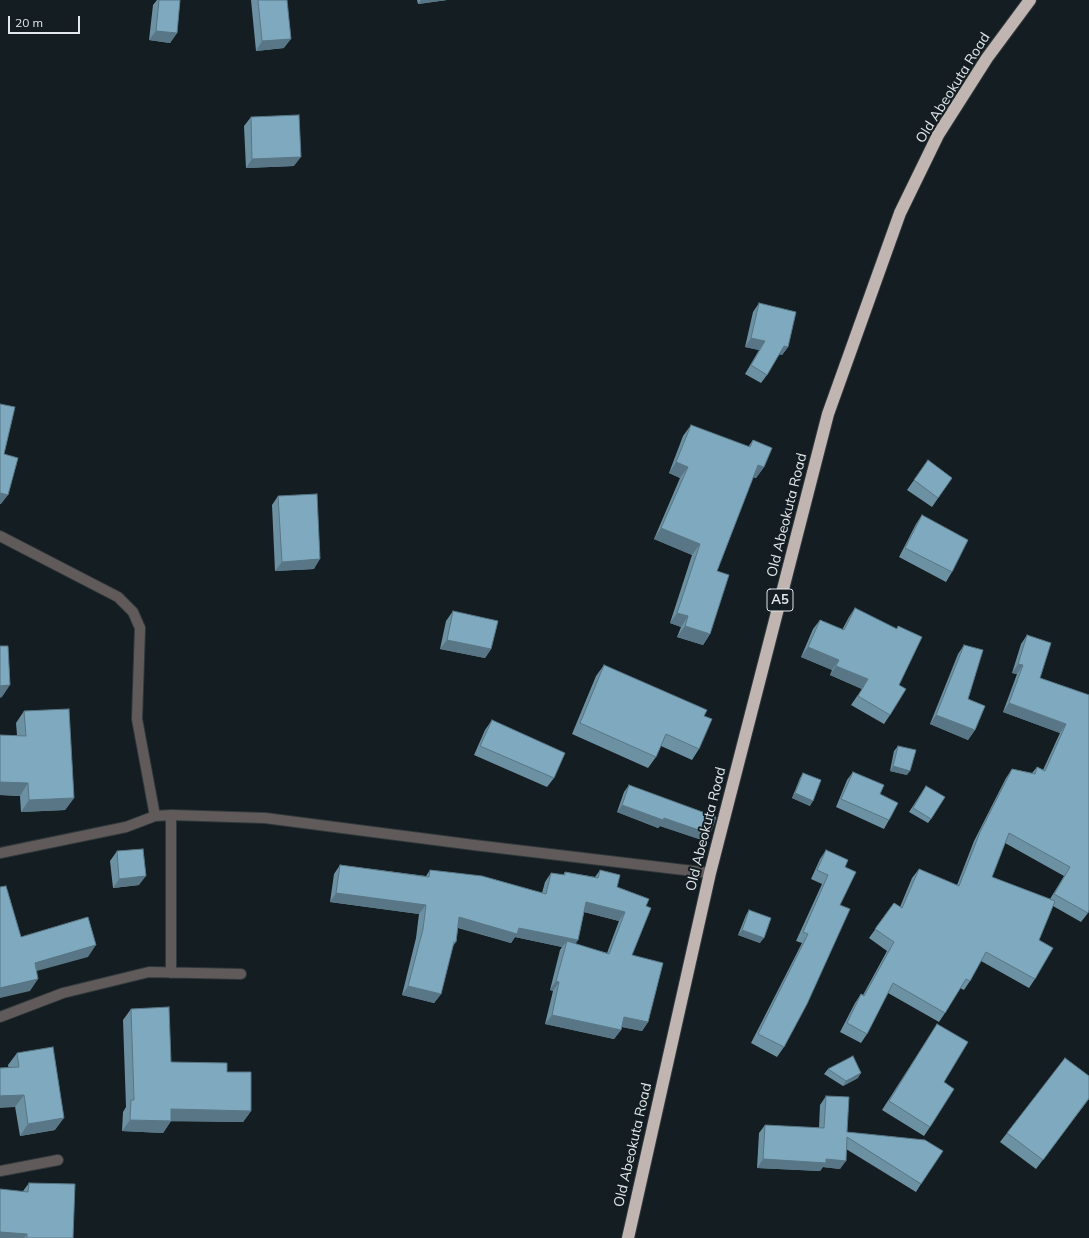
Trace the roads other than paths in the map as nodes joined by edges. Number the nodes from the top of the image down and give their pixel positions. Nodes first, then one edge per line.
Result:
1 (1030, 0) edge
2 (0, 536) edge
3 (171, 815) junction
4 (155, 816) junction
5 (0, 853) edge
6 (710, 873) junction
7 (171, 973) junction
8 (241, 974) dead end
9 (0, 1017) edge
10 (58, 1160) dead end
11 (0, 1171) edge
12 (628, 1238) edge

1 - 6 highway, Old Abeokuta Road / A5
2 - 4 street
3 - 4 street
3 - 6 street
3 - 7 street
4 - 5 street
6 - 12 highway, Old Abeokuta Road / A5
7 - 8 street
7 - 9 street
10 - 11 street

